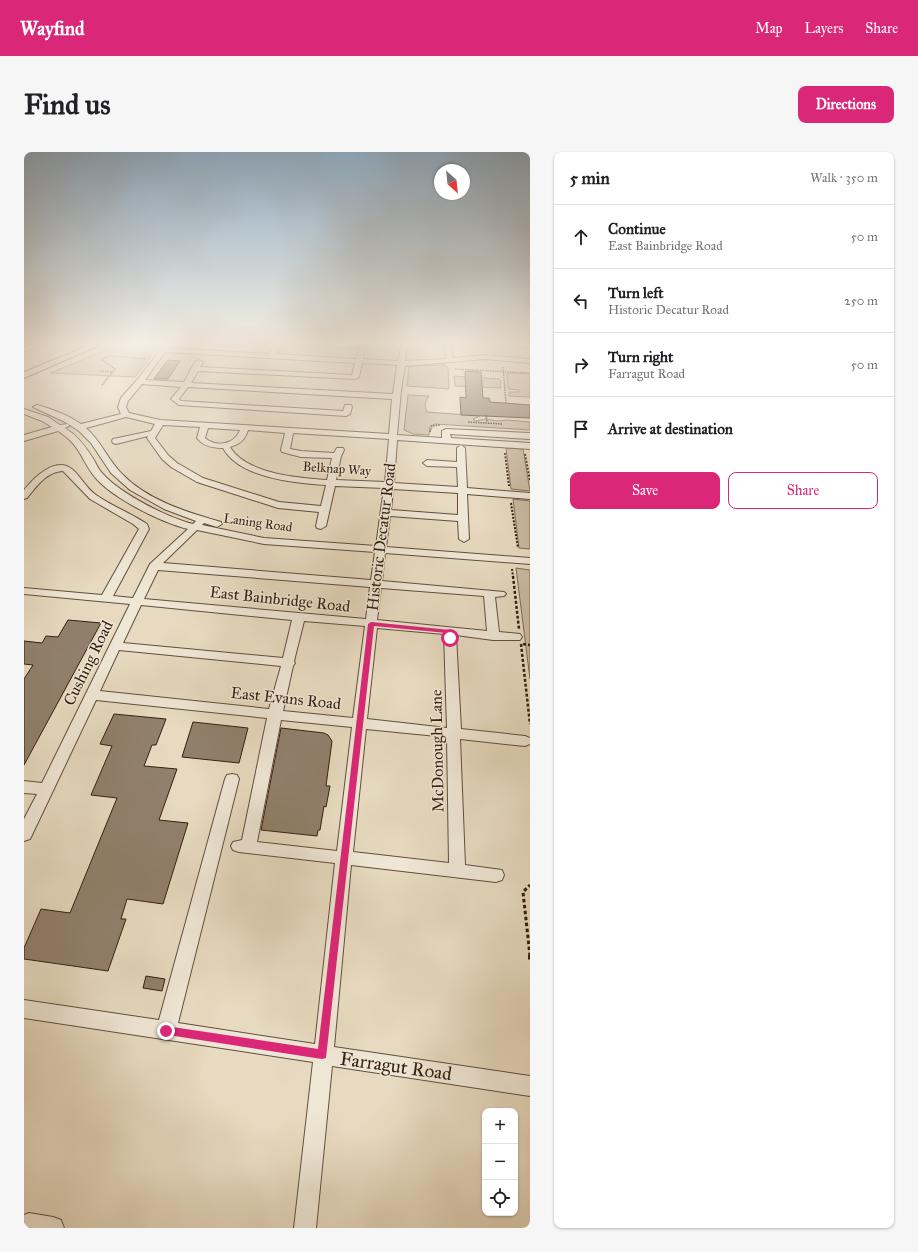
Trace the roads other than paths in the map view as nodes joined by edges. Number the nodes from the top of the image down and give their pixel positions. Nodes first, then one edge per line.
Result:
1 (129, 394) edge
2 (179, 394) edge
3 (366, 394) edge
4 (397, 396) joint
5 (24, 403) edge
6 (24, 411) edge
7 (126, 415) junction
8 (160, 422) junction
9 (77, 425) junction
10 (205, 425) junction
11 (60, 427) junction
12 (244, 428) junction
13 (290, 430) junction
14 (152, 434) junction
15 (341, 434) junction
16 (530, 436) edge
17 (392, 437) junction
18 (24, 438) edge
19 (116, 441) dead end
20 (447, 441) junction
21 (225, 445) junction
22 (527, 446) edge
23 (461, 448) dead end
24 (427, 463) dead end
25 (462, 465) junction
26 (331, 482) junction
27 (389, 486) junction
28 (462, 491) junction
29 (24, 496) edge
30 (530, 496) edge
31 (324, 509) junction
32 (386, 513) junction
33 (463, 518) junction
34 (199, 523) junction
35 (320, 526) dead end
36 (464, 539) dead end
37 (382, 546) junction
38 (530, 554) edge
39 (530, 561) edge
40 (154, 566) junction
41 (376, 583) junction
42 (24, 591) edge
43 (106, 598) junction
44 (137, 601) junction
45 (299, 617) junction
46 (371, 624) junction
47 (450, 632) junction
48 (493, 636) junction
49 (516, 637) dead end
50 (116, 646) junction
51 (289, 663) junction
52 (92, 695) junction
53 (275, 714) junction
54 (360, 723) junction
55 (454, 734) junction
56 (525, 741) dead end
57 (232, 779) dead end
58 (24, 787) edge
59 (46, 789) junction
60 (24, 835) edge
61 (344, 857) junction
62 (457, 870) junction
63 (496, 875) dead end
64 (24, 1009) edge
65 (166, 1031) junction
66 (322, 1055) junction
67 (530, 1086) edge
68 (29, 1224) dead end
69 (53, 1228) edge
70 (305, 1228) edge

1 - 7 street
2 - 15 street
3 - 4 street
4 - 17 street, Historic Decatur Road
5 - 9 street, Laning Road
6 - 11 street, Laning Road
7 - 8 street
7 - 9 street
8 - 10 street
8 - 14 street
9 - 11 street
9 - 34 street, Laning Road
10 - 12 street
10 - 21 street
11 - 18 street
11 - 34 street, Laning Road
12 - 13 street
12 - 21 street
13 - 15 street
13 - 26 street
14 - 19 street
14 - 31 street
15 - 17 street
16 - 20 street
17 - 20 street
17 - 27 street, Historic Decatur Road
20 - 22 street
21 - 26 street, Belknap Way
23 - 25 street
24 - 25 street
25 - 28 street
26 - 27 street, Belknap Way
26 - 31 street
27 - 28 street, Belknap Way
27 - 32 street, Historic Decatur Road
28 - 30 street, Belknap Way
28 - 33 street
29 - 43 street
31 - 35 street
32 - 33 street
32 - 37 street, Historic Decatur Road
33 - 36 street
34 - 37 street, Laning Road
34 - 40 street, Cushing Road
37 - 38 street, Laning Road
37 - 39 street, Laning Road
37 - 41 street, Historic Decatur Road
40 - 41 street
40 - 44 street, Cushing Road
41 - 46 street, Historic Decatur Road
41 - 48 street
42 - 43 street, East Bainbridge Road
43 - 44 street, East Bainbridge Road
44 - 45 street, East Bainbridge Road
44 - 50 street, Cushing Road
45 - 46 street, East Bainbridge Road
45 - 51 street
46 - 47 street, East Bainbridge Road
46 - 54 street, Historic Decatur Road
47 - 48 street, East Bainbridge Road
47 - 55 street, McDonough Lane
48 - 49 street, East Bainbridge Road
50 - 51 street
50 - 52 street, Cushing Road
51 - 53 street
52 - 53 street, East Evans Road
52 - 59 street, Cushing Road
53 - 54 street, East Evans Road
53 - 61 street
54 - 55 street, East Evans Road
54 - 61 street, Historic Decatur Road
55 - 56 street, East Evans Road
55 - 62 street, McDonough Lane
57 - 65 street
58 - 59 street
59 - 60 street, Cushing Road
61 - 62 street
61 - 66 street, Historic Decatur Road
62 - 63 street
64 - 65 street, Farragut Road
65 - 66 street, Farragut Road
66 - 67 street, Farragut Road
66 - 70 street, Historic Decatur Road
68 - 69 street

